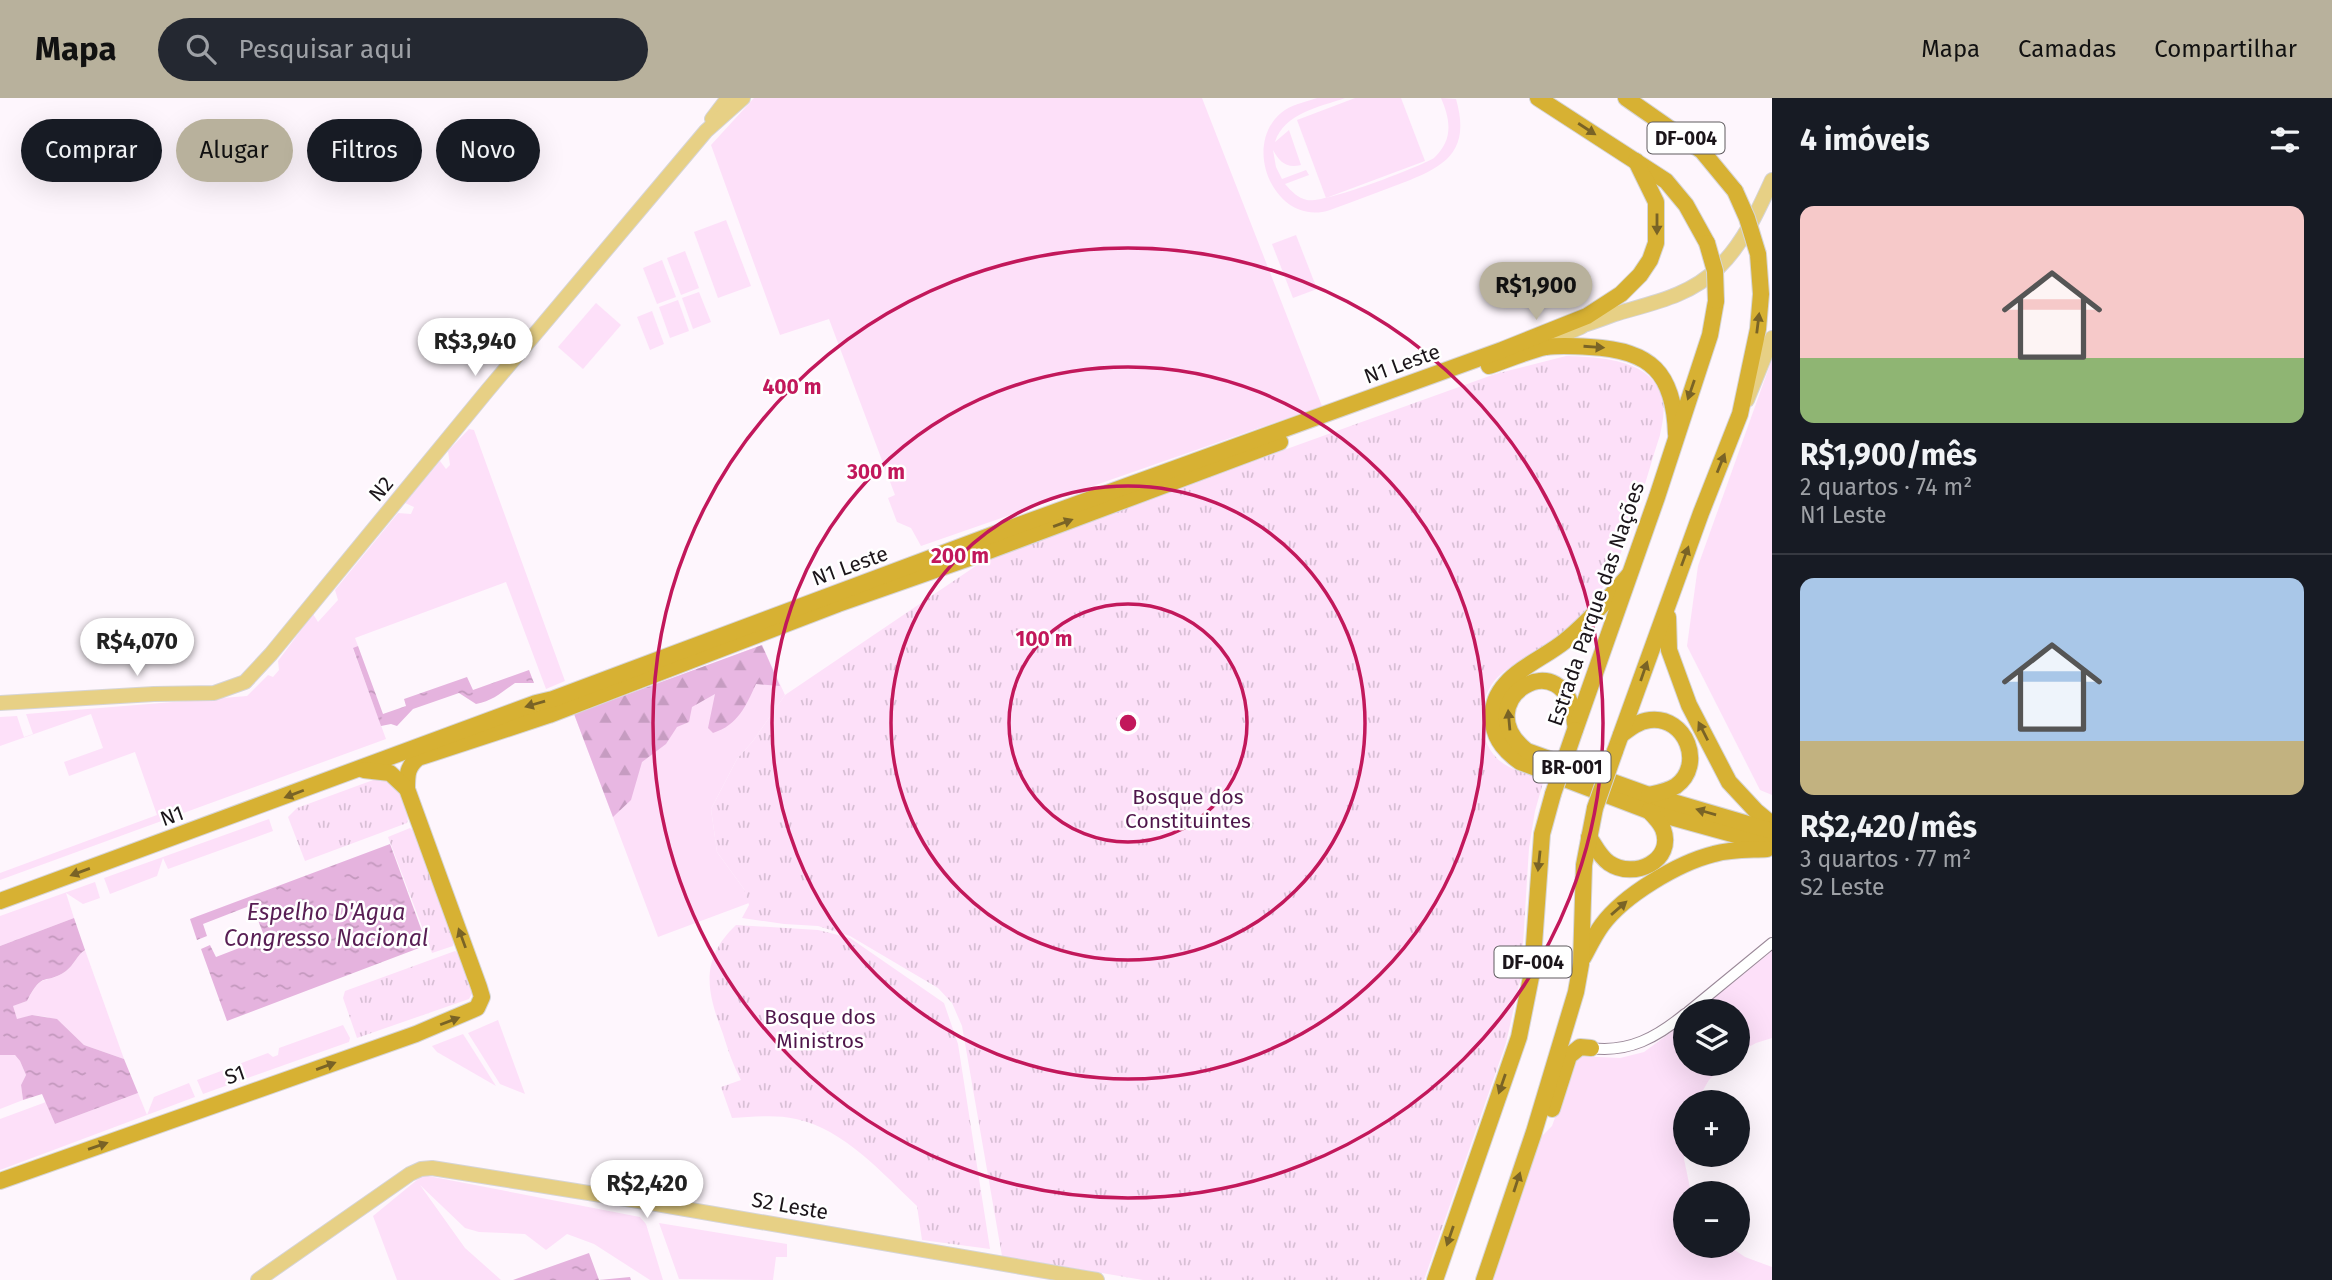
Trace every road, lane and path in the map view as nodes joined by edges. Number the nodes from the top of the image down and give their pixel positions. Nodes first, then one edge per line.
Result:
1 (728, 98) edge
2 (743, 98) edge
3 (1538, 98) edge
4 (1626, 98) edge
5 (706, 131) junction
6 (1636, 161) junction
7 (1772, 180) edge
8 (1772, 338) edge
9 (1503, 356) junction
10 (1740, 414) junction
11 (1676, 434) junction
12 (1629, 575) junction
13 (1669, 599) junction
14 (0, 703) edge
15 (1575, 729) junction
16 (1621, 735) junction
17 (358, 769) junction
18 (407, 789) junction
19 (1649, 803) junction
20 (1772, 824) edge
21 (1772, 831) edge
22 (1589, 837) junction
23 (1772, 847) edge
24 (0, 901) edge
25 (1772, 943) edge
26 (1581, 964) junction
27 (1576, 992) junction
28 (1704, 999) edge
29 (1673, 1024) edge
30 (1591, 1048) junction
31 (1534, 1132) junction
32 (0, 1181) edge
33 (258, 1280) edge
34 (1097, 1280) edge
35 (1435, 1280) edge
36 (1484, 1280) edge

1 - 5 main road, N2
2 - 5 main road, N2
3 -> 6 highway, Estrada Parque das Nações / DF-004
10 -> 4 highway, DF-004, bridge
5 - 14 main road, N2
6 -> 9 highway
6 -> 11 highway, Estrada Parque das Nações / DF-004, bridge
7 - 9 main road, N1 Leste
8 - 10 main road
9 -> 11 highway
9 -> 17 highway, N1 Leste
18 -> 9 highway, N1 Leste
13 -> 10 highway, DF-004
11 - 12 highway, Estrada Parque das Nações / DF-004
12 - 15 highway, Estrada Parque das Nações / DF-004
12 - 19 highway, BR-001
16 -> 13 highway, DF-004
20 -> 13 highway
19 -> 15 highway, BR-001
15 -> 35 highway, Estrada Parque das Nações / DF-004, bridge
16 - 19 highway, BR-001
16 - 22 highway, DF-004, bridge
17 - 18 highway
17 -> 24 highway, N1
32 -> 18 highway, S1
21 -> 19 highway, BR-001
19 - 22 highway
19 - 23 highway, BR-001
22 - 26 highway, DF-004
26 -> 23 highway, BR-001
25 - 28 street
26 - 27 highway, DF-004
27 - 30 highway
27 - 31 highway, DF-004
29 - 30 street
30 - 31 highway
36 -> 31 highway, DF-004
33 - 34 main road, S2 Leste

